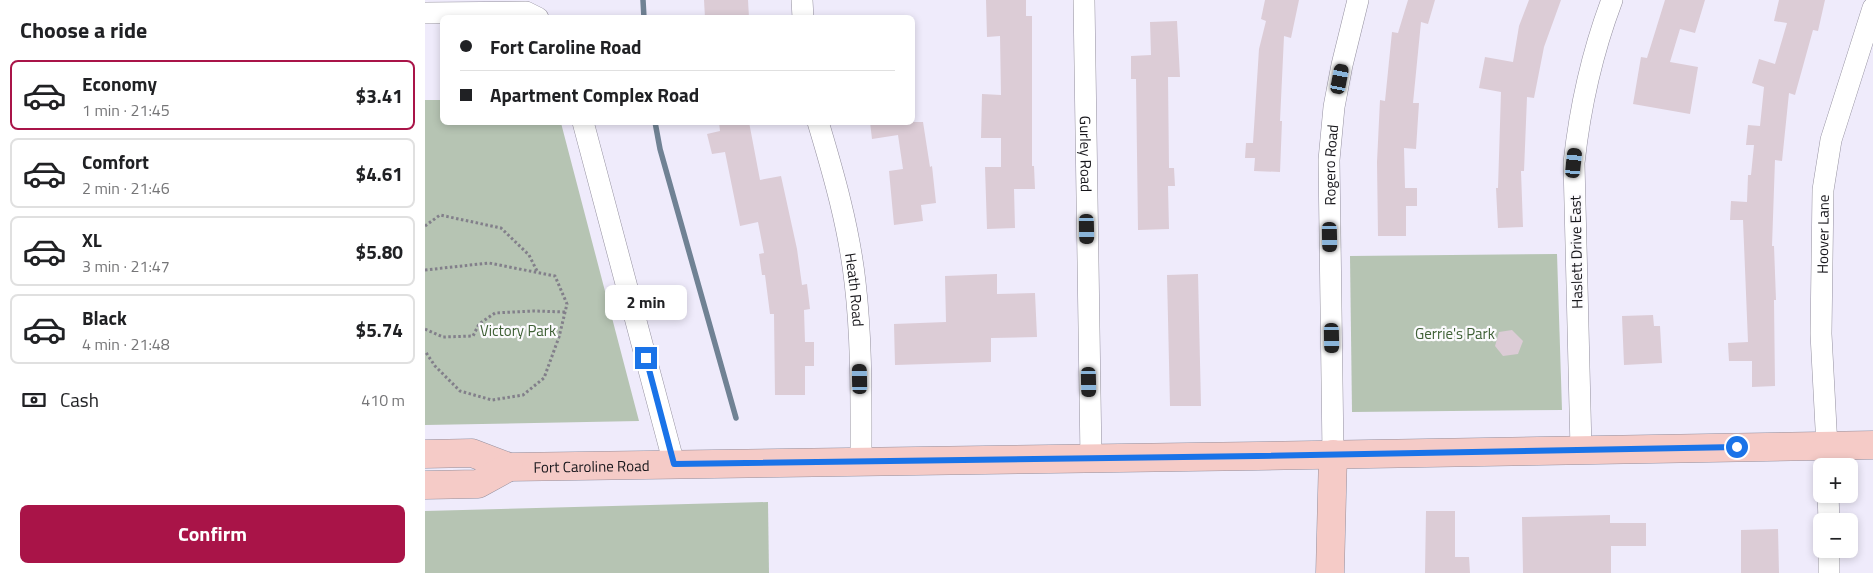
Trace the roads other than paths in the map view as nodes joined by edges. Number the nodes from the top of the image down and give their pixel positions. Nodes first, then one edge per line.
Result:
1 (802, 0) edge
2 (1084, 0) edge
3 (1358, 0) edge
4 (1612, 0) edge
5 (498, 6) edge
6 (1873, 8) edge
7 (425, 13) edge
8 (532, 15) edge
9 (803, 15) edge
10 (584, 125) edge
11 (819, 125) edge
12 (1873, 445) edge
13 (1581, 449) junction
14 (425, 454) edge
15 (1333, 454) junction
16 (1828, 456) edge
17 (1091, 458) junction
18 (861, 461) junction
19 (674, 464) junction
20 (509, 467) junction
21 (425, 485) edge
22 (1829, 558) edge
23 (1331, 573) edge
24 (1829, 573) edge

1 - 9 street
2 - 17 street, Gurley Road
3 - 15 street, Rogero Road
4 - 13 street, Haslett Drive East
5 - 7 street
5 - 8 street
6 - 16 street, Hoover Lane
10 - 19 street
11 - 18 street, Heath Road
12 - 16 street, Fort Caroline Road
13 - 15 street, Fort Caroline Road
13 - 16 street, Fort Caroline Road
14 - 20 street, Fort Caroline Road
15 - 17 street, Fort Caroline Road
15 - 23 street, Rogero Road
17 - 18 street, Fort Caroline Road
18 - 19 street, Fort Caroline Road
19 - 20 street, Fort Caroline Road
20 - 21 street, Fort Caroline Road
22 - 24 street

